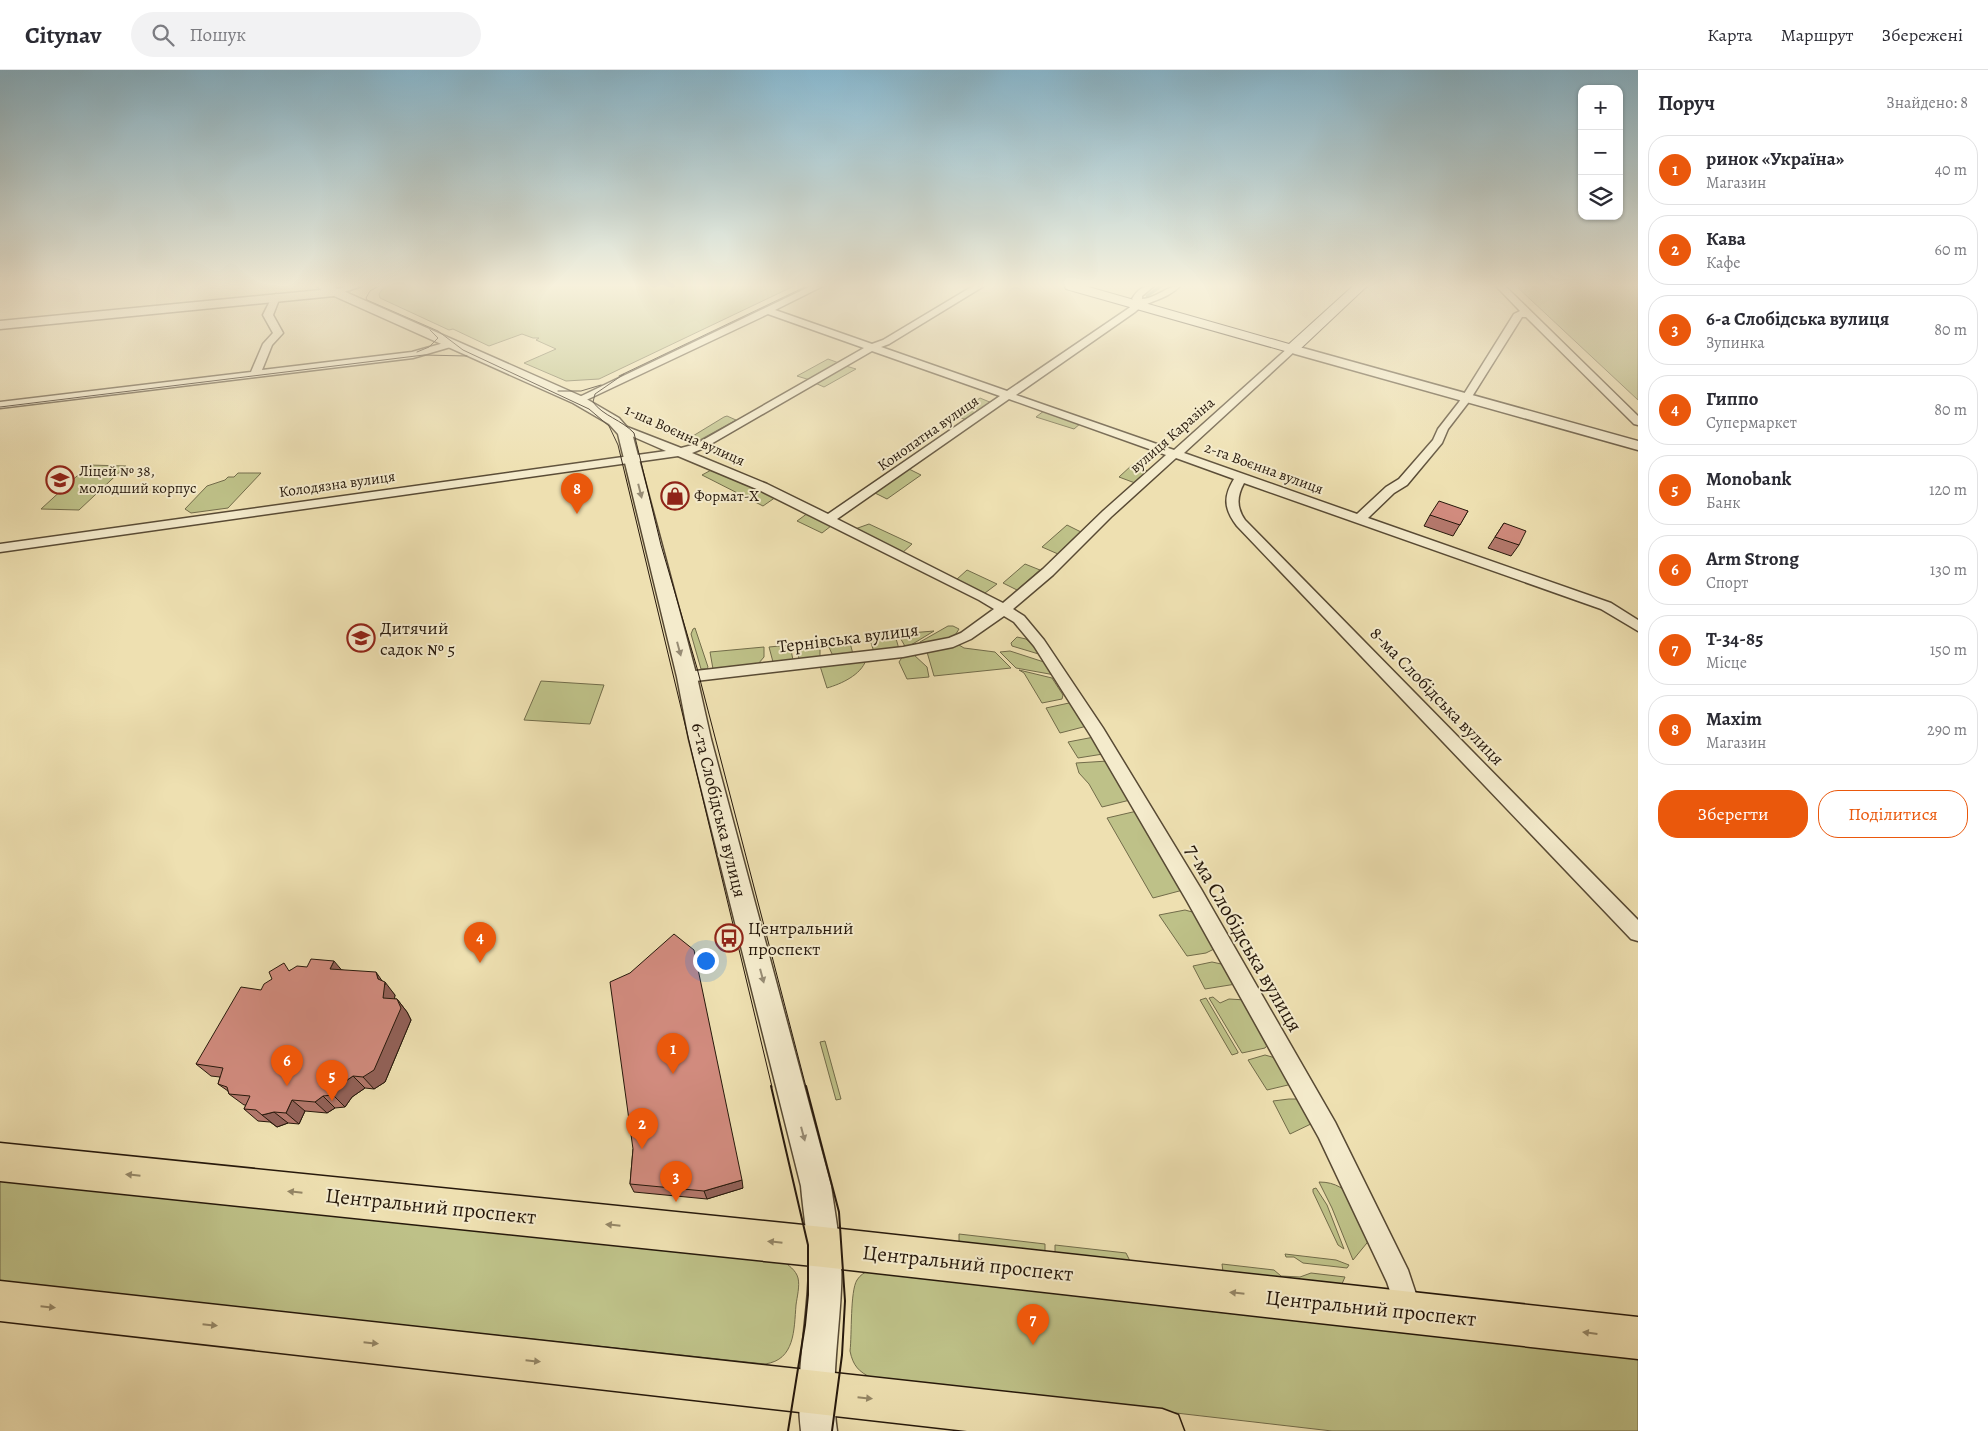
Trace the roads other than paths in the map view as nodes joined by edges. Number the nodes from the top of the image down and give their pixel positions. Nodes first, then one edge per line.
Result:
1 (1292, 349) edge
2 (266, 350) edge
3 (432, 350) edge
4 (464, 350) edge
5 (686, 350) edge
6 (868, 350) edge
7 (879, 350) edge
8 (1073, 350) edge
9 (1294, 350) edge
10 (1497, 350) edge
11 (1564, 350) edge
12 (255, 375) junction
13 (1009, 396) junction
14 (1466, 398) junction
15 (578, 400) junction
16 (0, 406) edge
17 (1638, 422) edge
18 (622, 428) junction
19 (1638, 446) edge
20 (678, 452) junction
21 (1174, 454) junction
22 (631, 458) junction
23 (1241, 478) junction
24 (829, 519) junction
25 (1358, 520) junction
26 (0, 548) edge
27 (1004, 609) junction
28 (1638, 626) edge
29 (687, 677) junction
30 (1638, 933) edge
31 (0, 1162) edge
32 (824, 1246) junction
33 (0, 1301) edge
34 (1409, 1312) junction
35 (1638, 1338) edge
36 (818, 1412) edge
37 (1162, 1431) edge

1 - 21 street, вулиця Каразіна
2 - 12 street
3 - 12 street
4 - 15 street, 1-ша Воєнна вулиця
5 - 15 street
6 - 20 street, Колодязна вулиця
7 - 13 street, 2-га Воєнна вулиця
8 - 13 street, Конопатна вулиця
9 - 14 street
10 - 14 street
11 - 17 street
12 - 16 street
13 - 21 street, 2-га Воєнна вулиця
13 - 24 street, Конопатна вулиця
14 - 19 street
14 - 25 street
15 - 18 street, 1-ша Воєнна вулиця
18 - 20 street, 1-ша Воєнна вулиця
18 - 22 street, 6-та Слобідська вулиця
20 - 22 street, Колодязна вулиця
20 - 24 street, 1-ша Воєнна вулиця
21 - 23 street, 2-га Воєнна вулиця
21 - 27 street, вулиця Каразіна
22 - 26 street, Колодязна вулиця
22 -> 29 street, 6-та Слобідська вулиця
23 - 25 street, 2-га Воєнна вулиця
23 - 30 street, 8-ма Слобідська вулиця
24 - 27 street, 1-ша Воєнна вулиця
25 - 28 street, 2-га Воєнна вулиця
27 - 29 street, Тернівська вулиця
27 - 34 street, 7-ма Слобідська вулиця
29 -> 32 street, 6-та Слобідська вулиця
32 -> 31 main road, Центральний проспект
34 -> 32 main road, Центральний проспект
32 - 36 street, 6-та Слобідська вулиця
33 -> 36 main road
35 -> 34 main road, Центральний проспект
36 -> 37 main road

